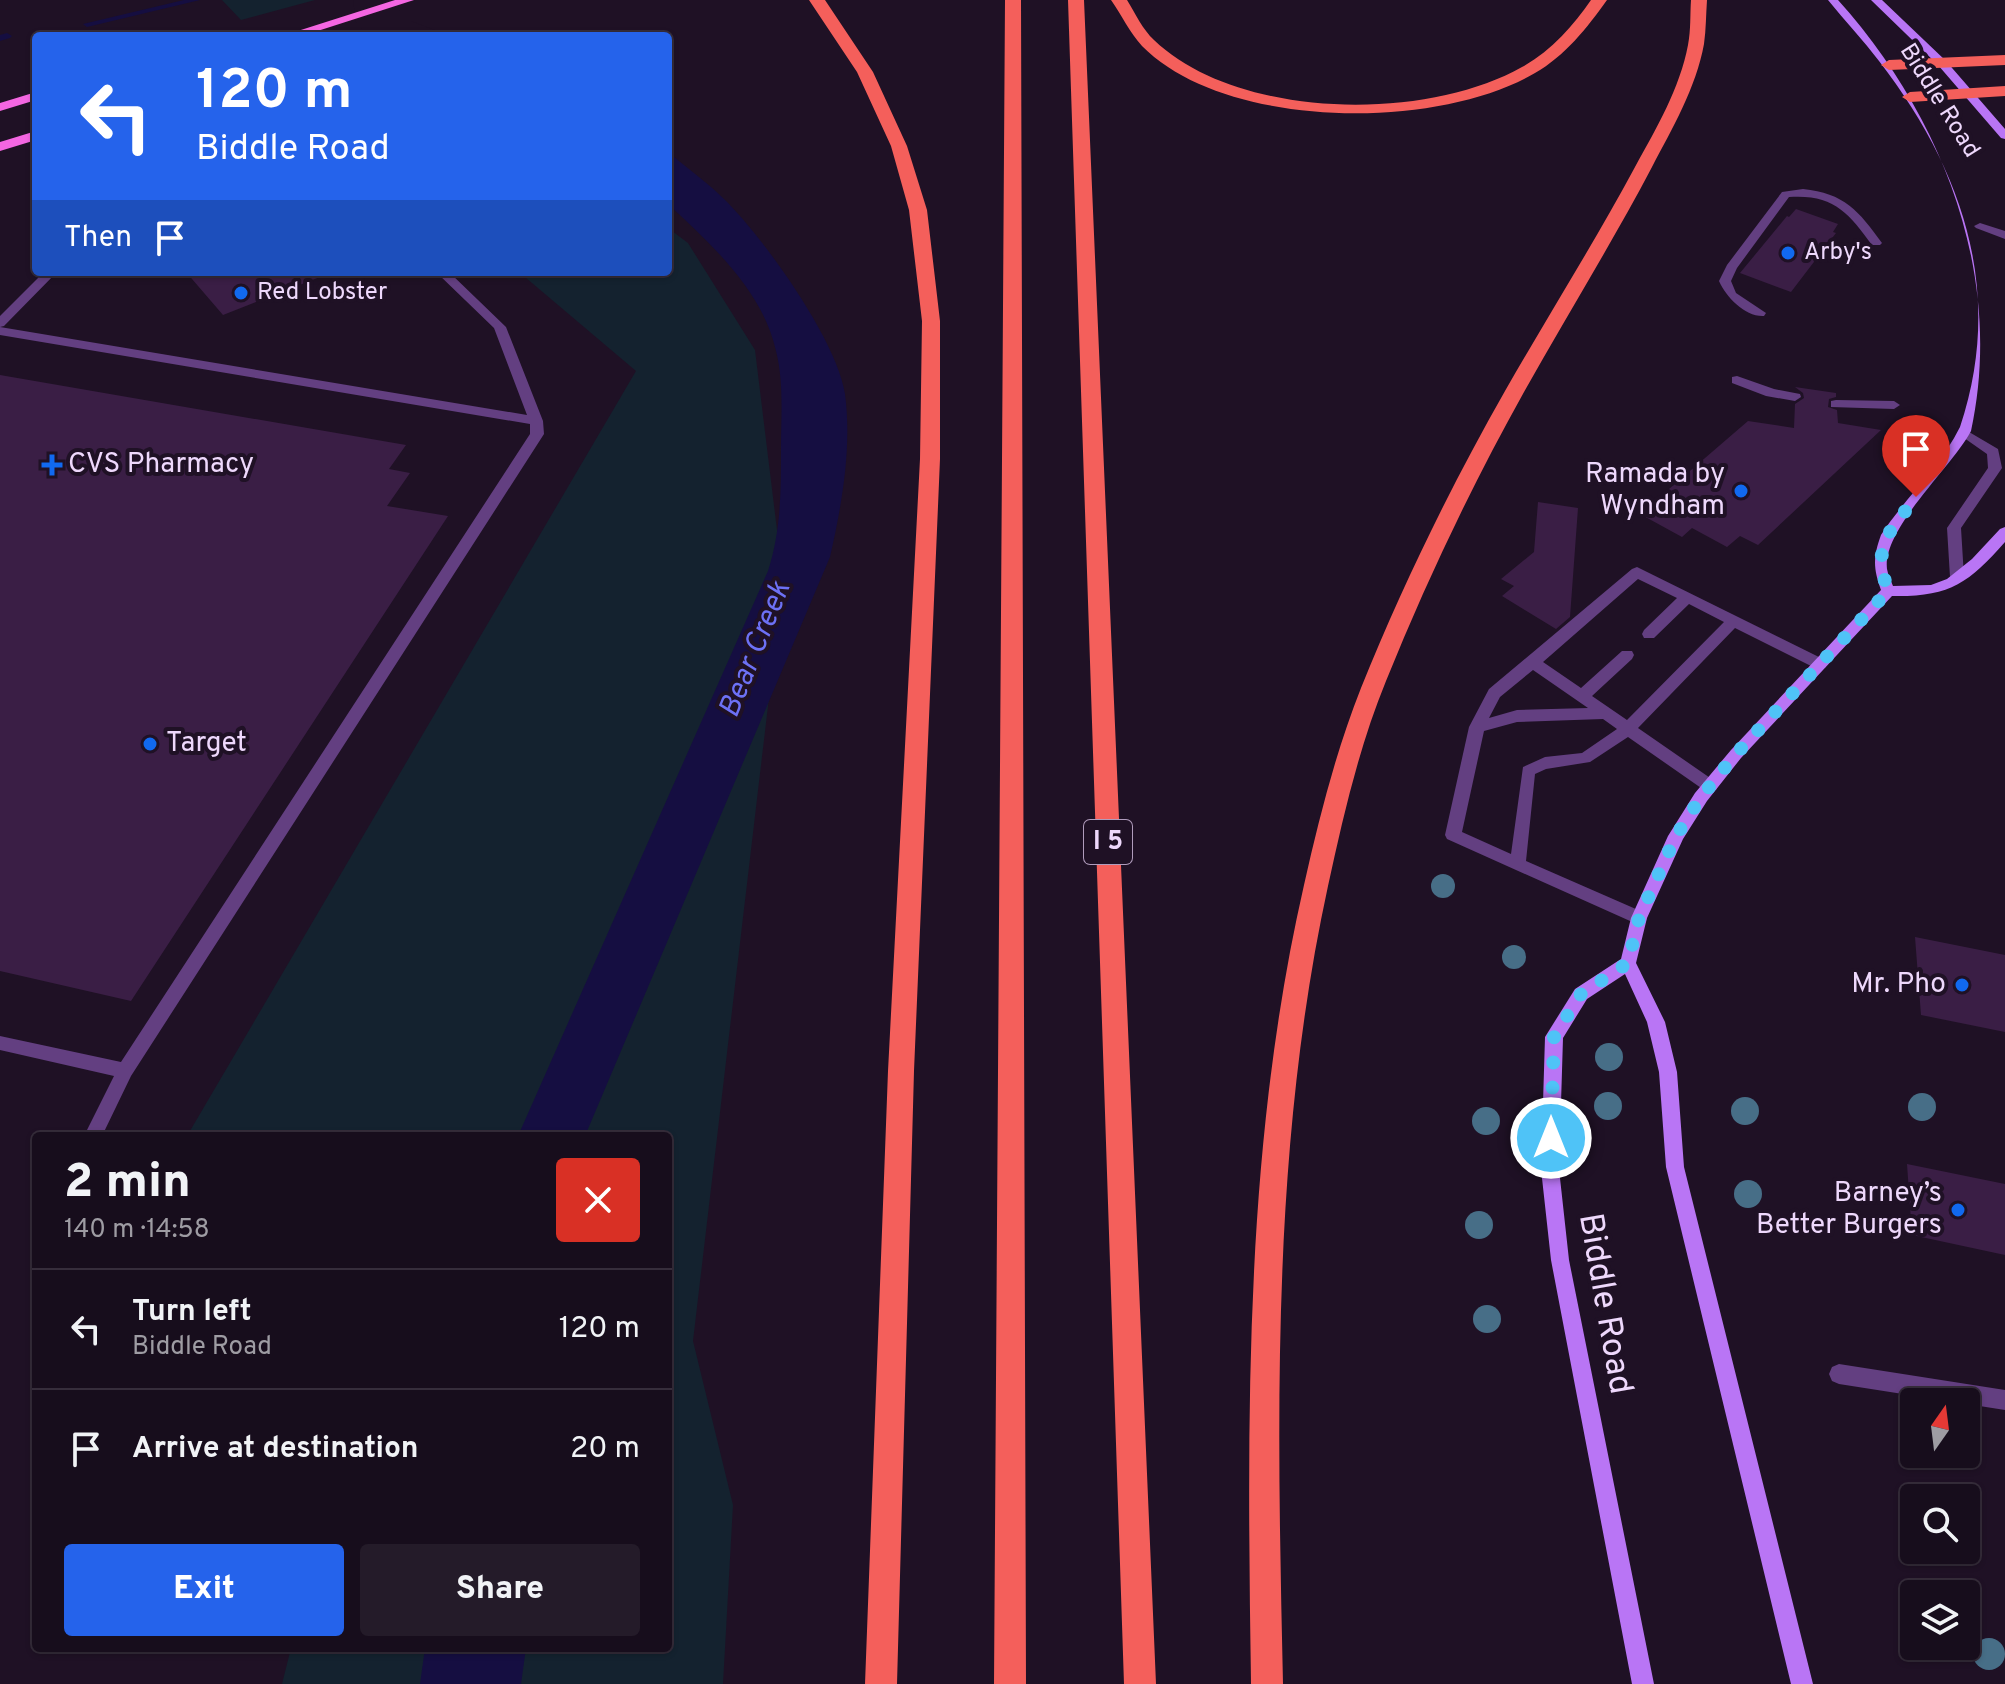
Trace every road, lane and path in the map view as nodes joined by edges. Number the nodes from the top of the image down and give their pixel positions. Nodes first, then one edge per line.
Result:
1 (408, 0) edge
2 (817, 0) edge
3 (1013, 0) edge
4 (1076, 0) edge
5 (1119, 0) edge
6 (1599, 0) edge
7 (1699, 0) edge
8 (1833, 0) edge
9 (1876, 0) edge
10 (301, 32) edge
11 (2005, 60) edge
12 (1942, 63) junction
13 (1889, 65) junction
14 (2005, 91) edge
15 (1970, 93) junction
16 (32, 97) edge
17 (1910, 97) junction
18 (0, 107) edge
19 (32, 136) edge
20 (2005, 136) edge
21 (0, 147) edge
22 (1980, 226) junction
23 (2005, 235) edge
24 (1876, 243) dead end
25 (47, 276) edge
26 (446, 276) edge
27 (1760, 313) dead end
28 (0, 323) edge
29 (0, 331) edge
30 (1737, 380) dead end
31 (1795, 397) dead end
32 (1836, 404) dead end
33 (1894, 405) dead end
34 (536, 421) junction
35 (1964, 433) junction
36 (2005, 532) edge
37 (1957, 577) junction
38 (1888, 591) junction
39 (1687, 597) junction
40 (1734, 620) junction
41 (1649, 634) dead end
42 (1627, 655) dead end
43 (1533, 662) junction
44 (1820, 664) junction
45 (1582, 696) junction
46 (1607, 713) junction
47 (1477, 727) junction
48 (1628, 728) junction
49 (1710, 786) junction
50 (1518, 862) junction
51 (1639, 918) junction
52 (1628, 963) junction
53 (0, 1043) edge
54 (125, 1071) junction
55 (95, 1132) edge
56 (1839, 1374) dead end
57 (2005, 1400) edge
58 (881, 1684) edge
59 (1010, 1684) edge
60 (1140, 1684) edge
61 (1267, 1684) edge
62 (1643, 1684) edge
63 (1802, 1684) edge

1 - 10 main road
2 - 58 highway
3 - 59 highway
4 - 60 highway, I 5
5 - 6 highway
7 - 61 highway
8 - 13 main road, Biddle Road
9 - 12 main road, Biddle Road
11 - 12 highway
12 - 13 highway
12 - 15 main road, Biddle Road
13 - 17 main road, Biddle Road
14 - 15 highway
15 - 17 highway
15 - 20 main road, Biddle Road
16 - 18 main road
17 - 22 main road, Biddle Road
19 - 21 main road
22 - 23 lane
22 - 35 main road, Biddle Road
24 - 27 lane
25 - 28 lane
26 - 34 lane
29 - 34 lane
30 - 31 lane
32 - 33 lane
34 - 54 lane
35 - 37 lane
35 - 38 main road, Biddle Road
36 - 37 main road
37 - 38 main road
38 - 44 main road
39 - 40 lane
39 - 41 lane
39 - 43 lane
40 - 44 lane
40 - 48 lane
42 - 45 lane
43 - 45 lane
43 - 47 lane
44 - 49 main road
45 - 46 lane
46 - 47 lane
46 - 48 lane
47 - 50 lane
48 - 49 lane
48 - 50 lane
49 - 51 main road
50 - 51 lane
51 - 52 main road
52 - 62 main road, Biddle Road
52 - 63 main road
53 - 54 lane
54 - 55 lane
56 - 57 lane

